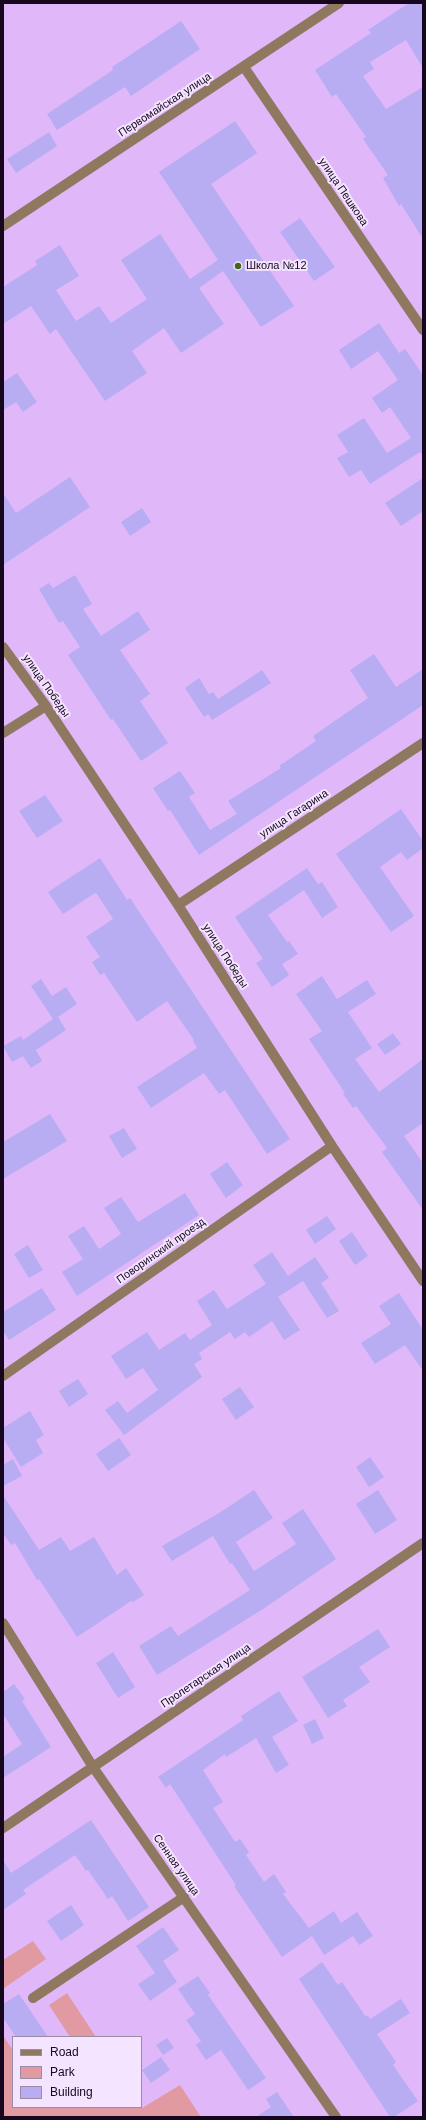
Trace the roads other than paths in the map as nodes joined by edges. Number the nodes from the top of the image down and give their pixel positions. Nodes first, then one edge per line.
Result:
1 (339, 3) edge
2 (244, 67) junction
3 (3, 226) edge
4 (423, 330) edge
5 (3, 646) edge
6 (46, 706) junction
7 (3, 733) edge
8 (423, 743) edge
9 (178, 905) junction
10 (332, 1146) junction
11 (423, 1281) edge
12 (3, 1376) edge
13 (423, 1543) edge
14 (3, 1623) edge
15 (93, 1767) junction
16 (3, 1828) edge
17 (184, 1898) junction
18 (33, 1998) dead end
19 (336, 2117) edge

1 - 2 street, Первомайская улица
2 - 3 street, Первомайская улица
2 - 4 street, улица Пешкова
5 - 6 street, улица Победы
6 - 7 street
6 - 9 street, улица Победы
8 - 9 street, улица Гагарина
9 - 10 street, улица Победы
10 - 11 street, улица Победы
10 - 12 street, Поворинский проезд
13 - 15 street, Пролетарская улица
14 - 15 street, Сенная улица
15 - 16 street, Пролетарская улица
15 - 17 street, Сенная улица
17 - 18 street
17 - 19 street, Сенная улица

